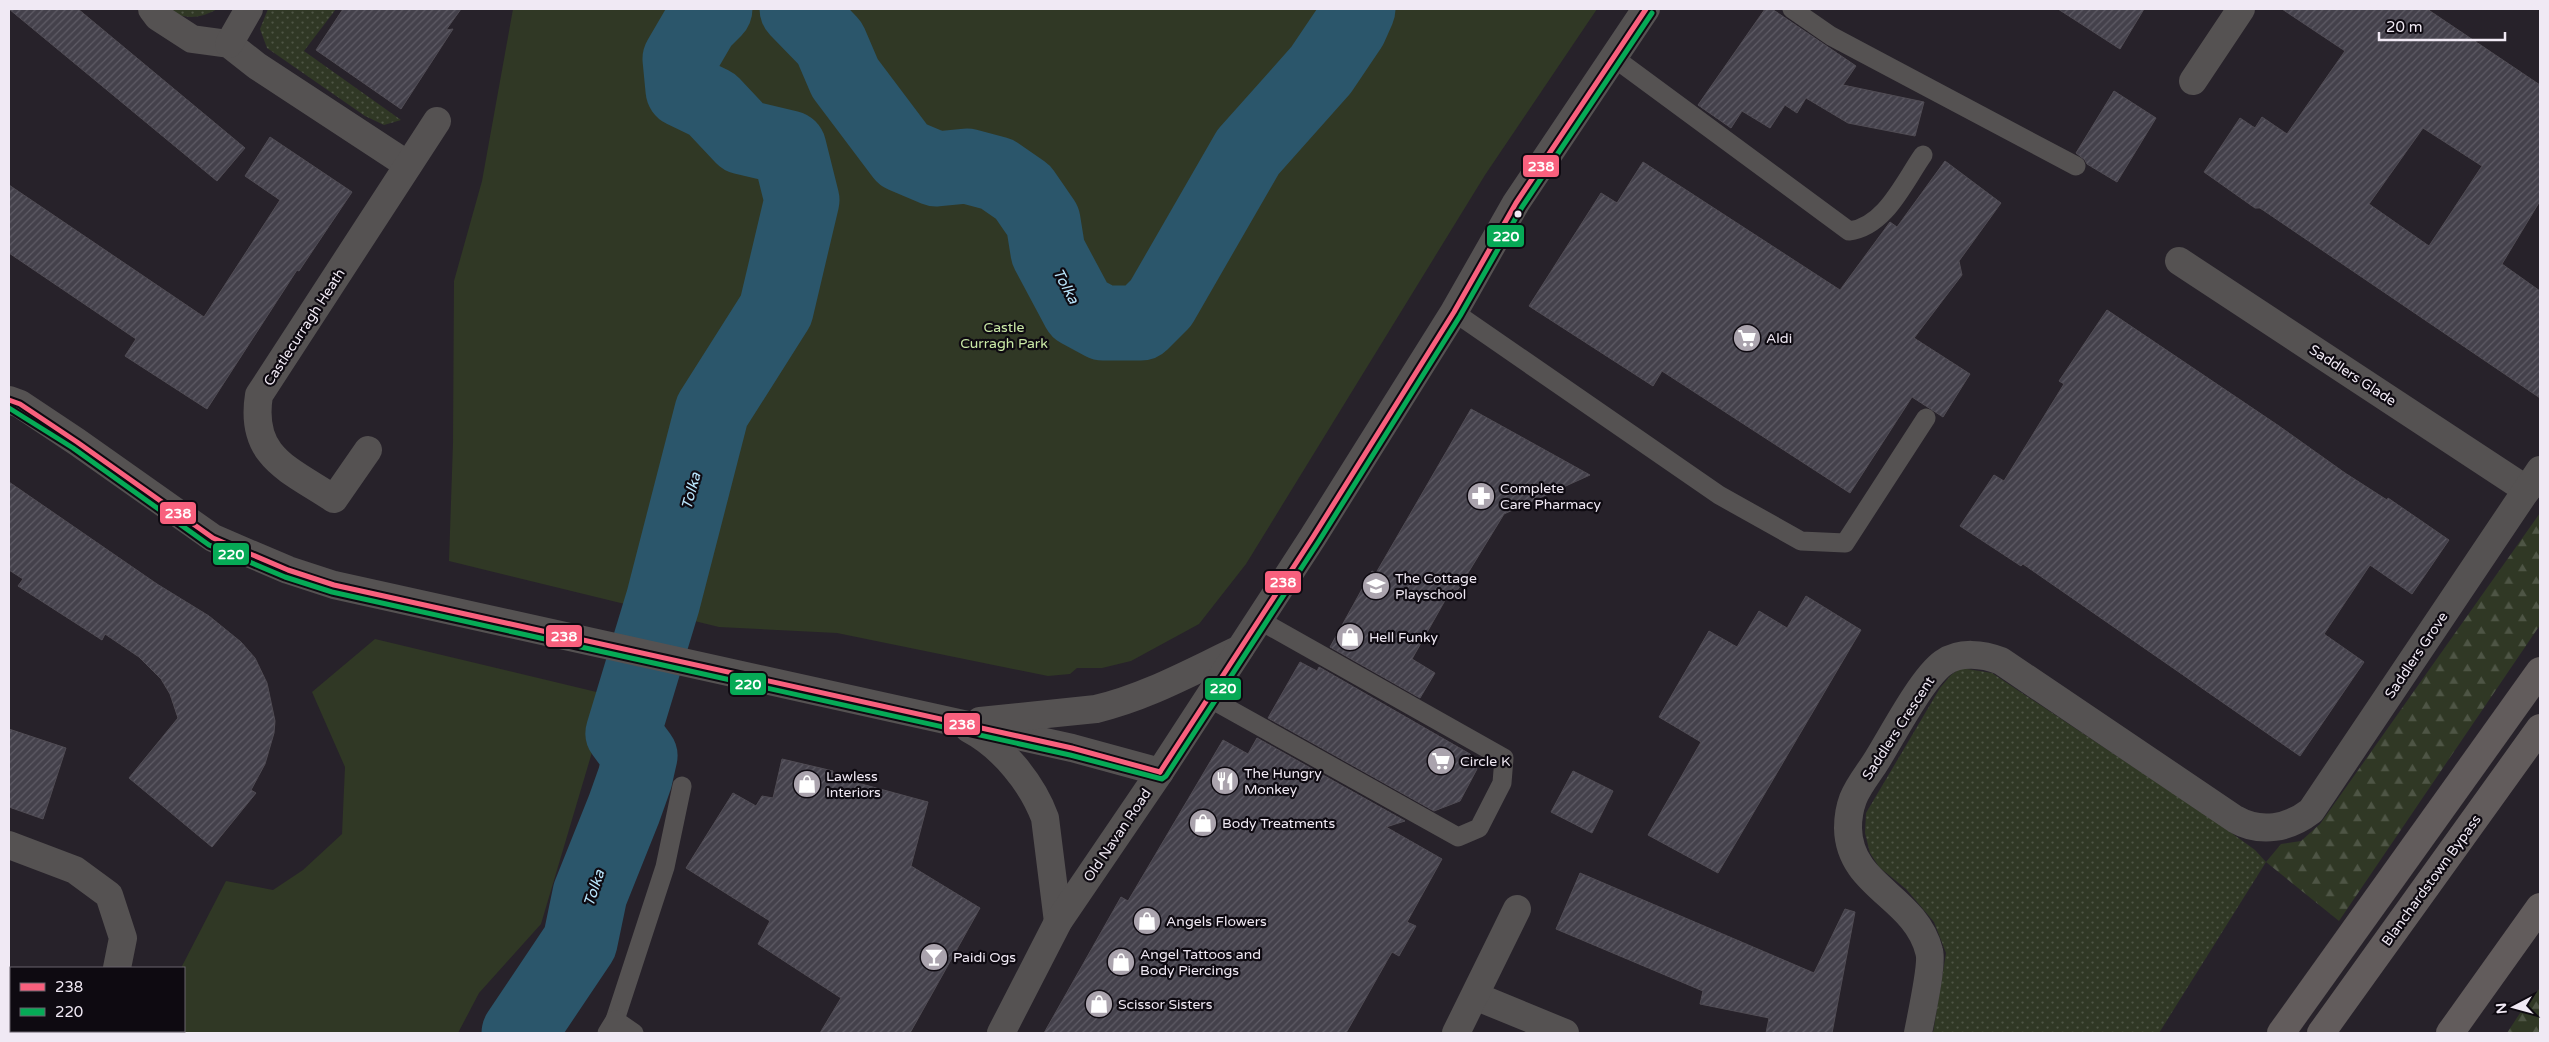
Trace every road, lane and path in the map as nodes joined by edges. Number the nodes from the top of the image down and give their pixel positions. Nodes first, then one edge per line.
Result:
1 (152, 9) edge
2 (249, 9) edge
3 (1646, 9) edge
4 (1792, 9) edge
5 (2241, 9) edge
6 (230, 44) junction
7 (1613, 57) junction
8 (2193, 81) dead end
9 (437, 121) dead end
10 (1923, 155) dead end
11 (408, 165) junction
12 (2076, 166) dead end
13 (2178, 261) dead end
14 (1454, 312) junction
15 (9, 400) edge
16 (1926, 418) dead end
17 (368, 450) dead end
18 (2534, 480) edge
19 (1260, 620) junction
20 (1240, 649) junction
21 (2540, 671) edge
22 (1209, 698) junction
23 (959, 724) junction
24 (2540, 728) edge
25 (1160, 772) junction
26 (682, 786) dead end
27 (2281, 828) joint
28 (9, 845) edge
29 (2540, 907) edge
30 (1517, 909) dead end
31 (1058, 922) junction
32 (117, 967) edge
33 (1475, 996) junction
34 (611, 1027) edge
35 (634, 1033) edge
36 (1001, 1033) edge
37 (1456, 1033) edge
38 (1564, 1033) edge
39 (1918, 1033) edge
40 (2281, 1033) edge
41 (2321, 1033) edge
42 (2450, 1033) edge

1 - 6 street
2 - 6 street
3 - 7 street, Old Navan Road
4 - 12 lane
5 - 8 street
6 - 11 street
7 - 10 lane
7 - 14 street, Old Navan Road
9 - 11 street, Castlecurragh Heath
11 - 17 street, Castlecurragh Heath
13 - 18 street, Saddlers Glade
14 - 16 lane
14 - 19 street, Old Navan Road
15 - 23 street
18 - 27 street, Saddlers Grove
19 - 20 street, Old Navan Road
19 - 22 lane
20 - 22 street, Old Navan Road
20 - 23 street
21 - 40 highway
22 - 25 street, Old Navan Road
23 - 25 street
23 - 31 street
24 - 41 highway, Blanchardstown Bypass
25 - 31 street, Old Navan Road
26 - 34 lane
27 - 39 street, Saddlers Crescent
28 - 32 street
29 - 42 highway
30 - 33 street
31 - 36 street, Old Navan Road
33 - 37 street
33 - 38 street
34 - 35 lane

